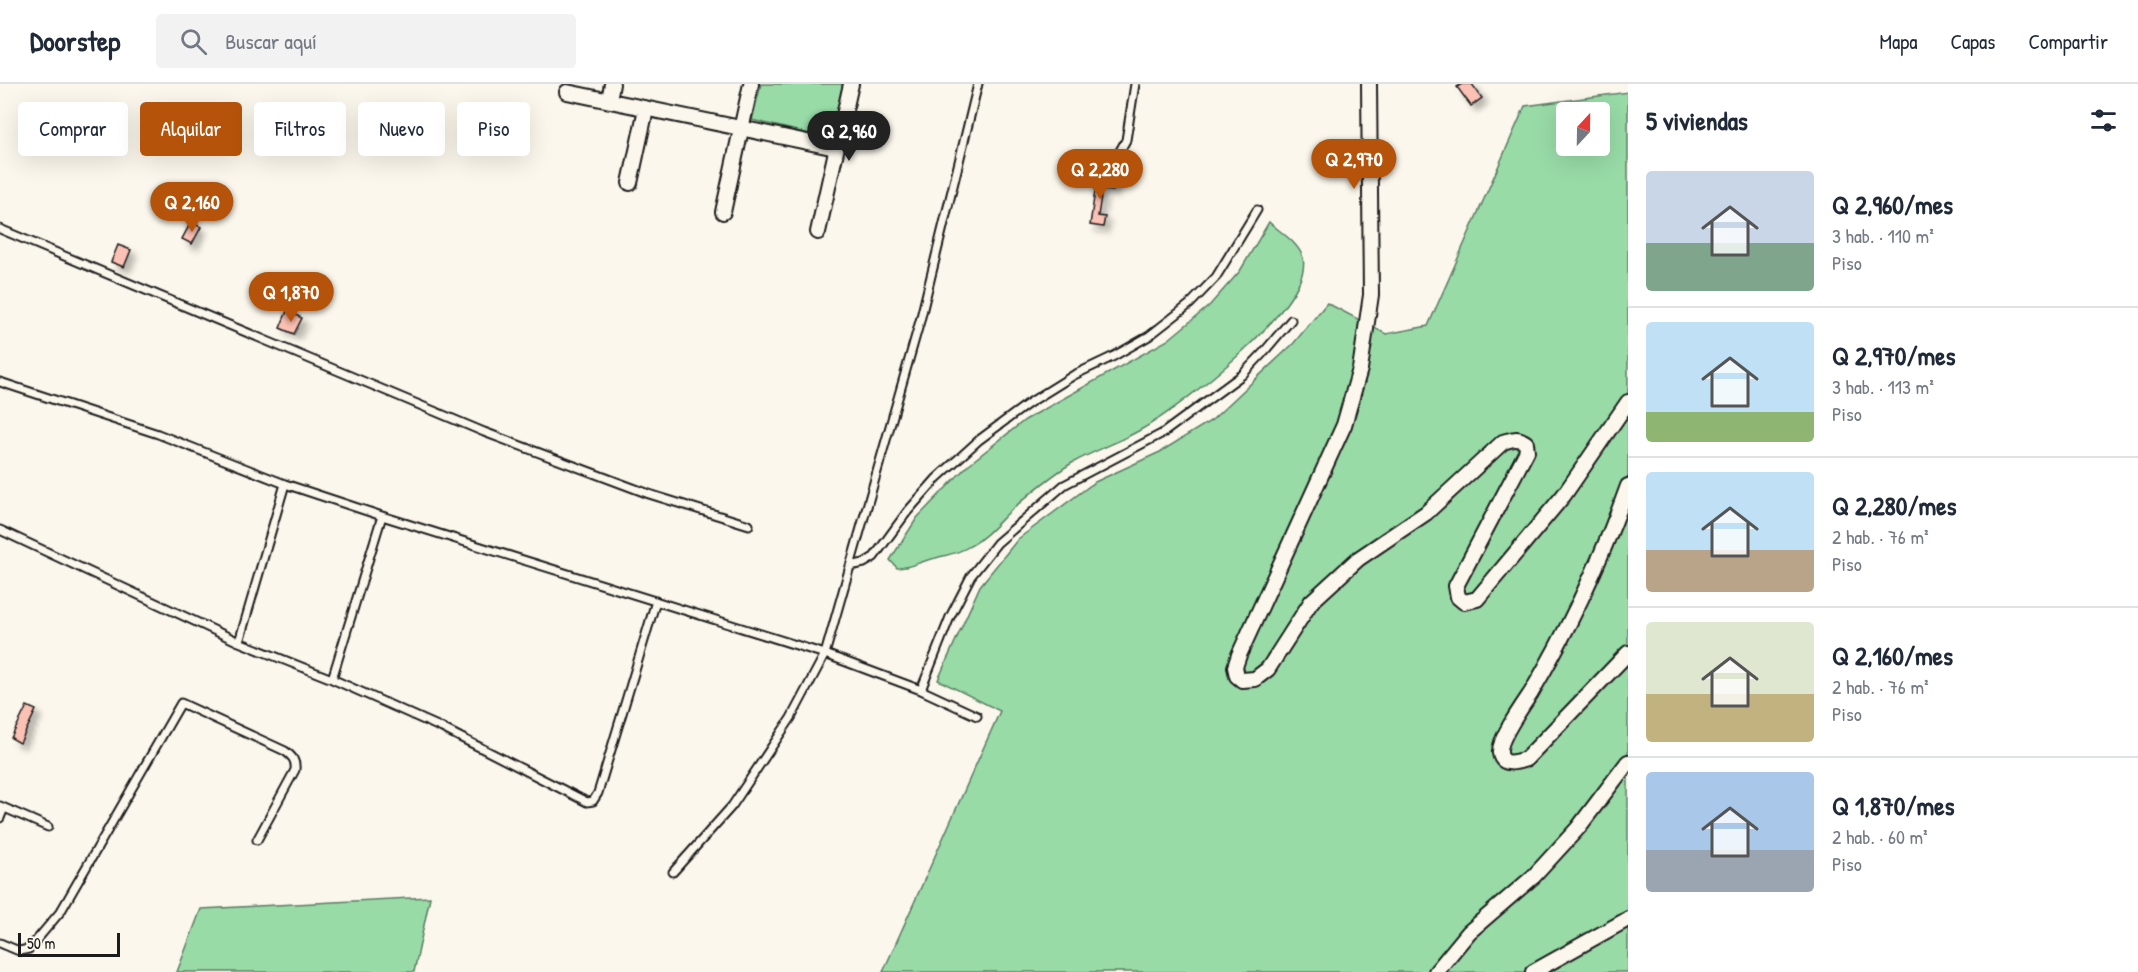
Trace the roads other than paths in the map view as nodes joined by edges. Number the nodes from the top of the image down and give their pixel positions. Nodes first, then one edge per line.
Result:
1 (612, 84) edge
2 (751, 84) edge
3 (851, 84) edge
4 (978, 84) edge
5 (1135, 84) edge
6 (1369, 84) edge
7 (567, 92) dead end
8 (609, 100) junction
9 (646, 109) junction
10 (741, 130) junction
11 (836, 148) junction
12 (1110, 169) dead end
13 (630, 183) dead end
14 (1257, 210) dead end
15 (723, 212) dead end
16 (0, 229) edge
17 (818, 232) dead end
18 (1291, 320) dead end
19 (0, 382) edge
20 (1628, 402) edge
21 (285, 484) junction
22 (1628, 486) edge
23 (382, 516) junction
24 (749, 525) dead end
25 (0, 530) edge
26 (850, 566) junction
27 (656, 601) junction
28 (239, 642) junction
29 (1628, 653) edge
30 (825, 654) junction
31 (332, 679) junction
32 (921, 690) junction
33 (977, 716) dead end
34 (1628, 762) edge
35 (2, 807) edge
36 (0, 818) edge
37 (48, 827) dead end
38 (257, 840) dead end
39 (673, 872) dead end
40 (1628, 919) edge
41 (0, 943) edge
42 (1436, 972) edge
43 (1533, 972) edge

1 - 8 street
2 - 10 street
3 - 11 street
4 - 26 lane
5 - 12 lane
6 - 20 street
7 - 8 street
8 - 9 street
9 - 10 street
9 - 13 street
10 - 11 street
10 - 15 street
11 - 17 street
14 - 26 lane
16 - 24 lane
18 - 32 lane
19 - 21 lane
21 - 23 lane
21 - 28 lane
22 - 29 street
23 - 27 lane
23 - 31 lane
25 - 28 lane
26 - 30 lane
27 - 30 lane
27 - 31 lane
28 - 31 lane
30 - 32 lane
30 - 39 lane
32 - 33 lane
34 - 42 street
35 - 36 lane
35 - 37 lane
38 - 41 lane
40 - 43 street

